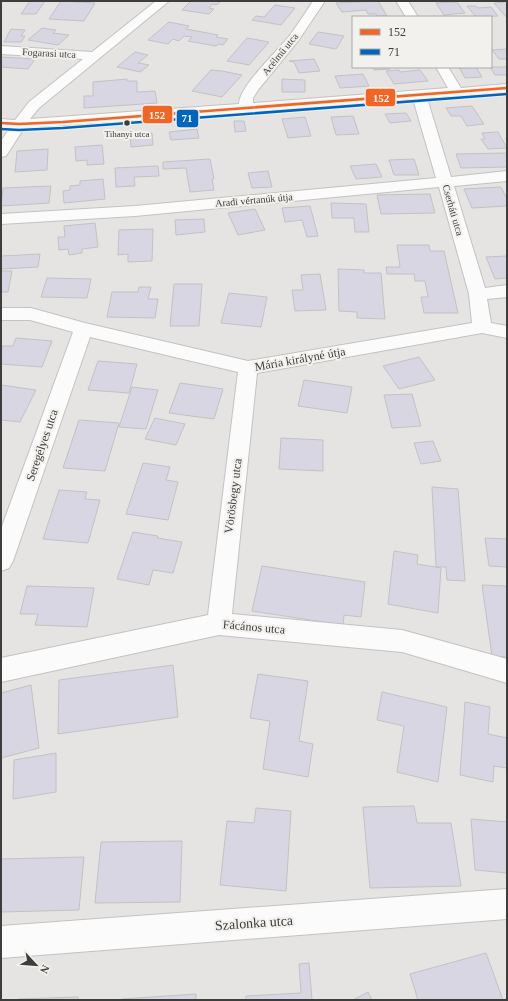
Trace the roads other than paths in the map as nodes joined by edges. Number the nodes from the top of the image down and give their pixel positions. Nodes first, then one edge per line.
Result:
1 (163, 1) edge
2 (319, 1) edge
3 (402, 1) edge
4 (411, 16) edge
5 (1, 50) edge
6 (96, 56) junction
7 (443, 68) edge
8 (507, 88) edge
9 (457, 92) junction
10 (418, 95) junction
11 (246, 109) junction
12 (1, 123) edge
13 (19, 124) junction
14 (1, 153) edge
15 (507, 176) edge
16 (445, 182) junction
17 (1, 219) edge
18 (507, 291) edge
19 (478, 294) junction
20 (1, 314) edge
21 (482, 327) junction
22 (83, 329) junction
23 (507, 332) edge
24 (248, 368) junction
25 (1, 561) edge
26 (219, 624) junction
27 (1, 670) edge
28 (507, 671) edge
29 (507, 904) edge
30 (1, 942) edge

1 - 6 street
2 - 11 street, Acélmű utca
3 - 4 street
5 - 6 street, Fogarasi utca
6 - 13 street
7 - 9 street
8 - 9 street
9 - 10 street
10 - 11 street
10 - 16 street, Cserháti utca
11 - 13 street
12 - 13 street
13 - 14 street
15 - 16 street, Aradi vértanúk útja
16 - 17 street, Aradi vértanúk útja
16 - 19 street, Cserháti utca
18 - 19 street
19 - 21 street, Cserháti utca
20 - 22 street, Mária királyné útja
21 - 23 street, Mária királyné útja
21 - 24 street, Mária királyné útja
22 - 24 street, Mária királyné útja
22 - 25 street, Seregélyes utca
24 - 26 street, Vörösbegy utca
26 - 27 street, Fácános utca
26 - 28 street, Fácános utca
29 - 30 street, Szalonka utca

